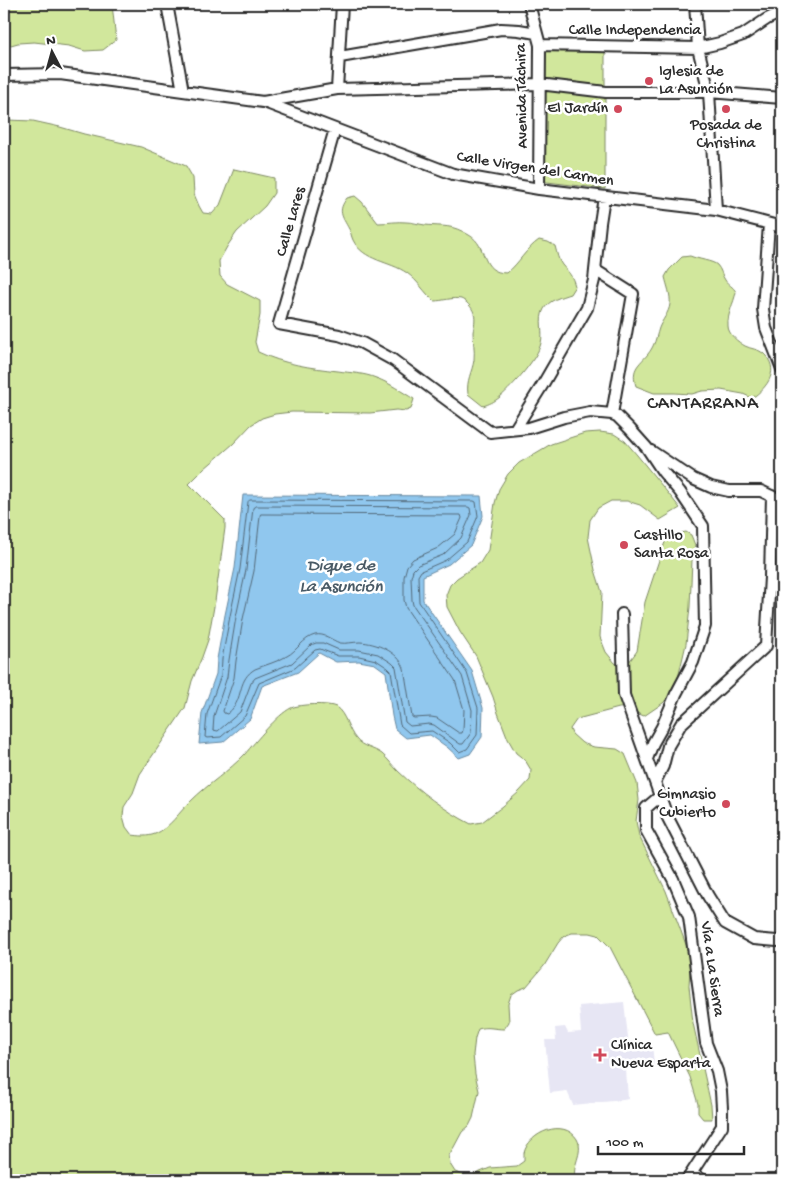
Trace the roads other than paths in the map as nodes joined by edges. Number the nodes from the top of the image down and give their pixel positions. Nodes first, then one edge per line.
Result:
1 (167, 4) edge
2 (342, 4) edge
3 (529, 4) edge
4 (696, 4) edge
5 (782, 12) edge
6 (536, 33) junction
7 (540, 45) junction
8 (698, 48) junction
9 (340, 57) junction
10 (4, 75) edge
11 (540, 84) junction
12 (337, 89) junction
13 (183, 91) junction
14 (708, 92) junction
15 (782, 98) edge
16 (263, 102) junction
17 (335, 129) junction
18 (539, 189) junction
19 (604, 197) junction
20 (716, 210) junction
21 (769, 224) junction
22 (782, 227) edge
23 (595, 270) junction
24 (782, 369) edge
25 (612, 414) junction
26 (515, 429) junction
27 (647, 448) junction
28 (772, 496) junction
29 (782, 501) edge
30 (622, 614) dead end
31 (647, 760) junction
32 (655, 782) junction
33 (660, 796) junction
34 (782, 940) edge
35 (690, 1177) edge
36 (703, 1180) edge

1 - 13 street
2 - 9 street
3 - 6 street, Avenida Táchira
4 - 8 street
5 - 8 street, Calle Independencia
6 - 7 street, Avenida Táchira
6 - 9 street
7 - 8 street, Calle Independencia
7 - 11 street, Avenida Táchira
8 - 14 street
9 - 12 street
10 - 13 street
11 - 12 street
11 - 14 street
11 - 18 street, Avenida Táchira
12 - 16 street
13 - 16 street
14 - 15 street
14 - 20 street
16 - 17 street, Calle Virgen del Carmen
17 - 18 street, Calle Virgen del Carmen
17 - 26 street, Calle Lares
18 - 19 street, Calle Virgen del Carmen
19 - 20 street, Calle Virgen del Carmen
19 - 23 street
20 - 21 street, Calle Virgen del Carmen
21 - 22 street, Calle Virgen del Carmen
21 - 24 street
23 - 25 street
23 - 26 street
25 - 26 street
25 - 27 street
27 - 28 street
27 - 31 street
28 - 29 street
28 - 32 street
30 - 31 street
31 - 32 street
32 - 33 street
33 - 34 street
33 - 35 street, Vía a La Sierra
35 - 36 street

